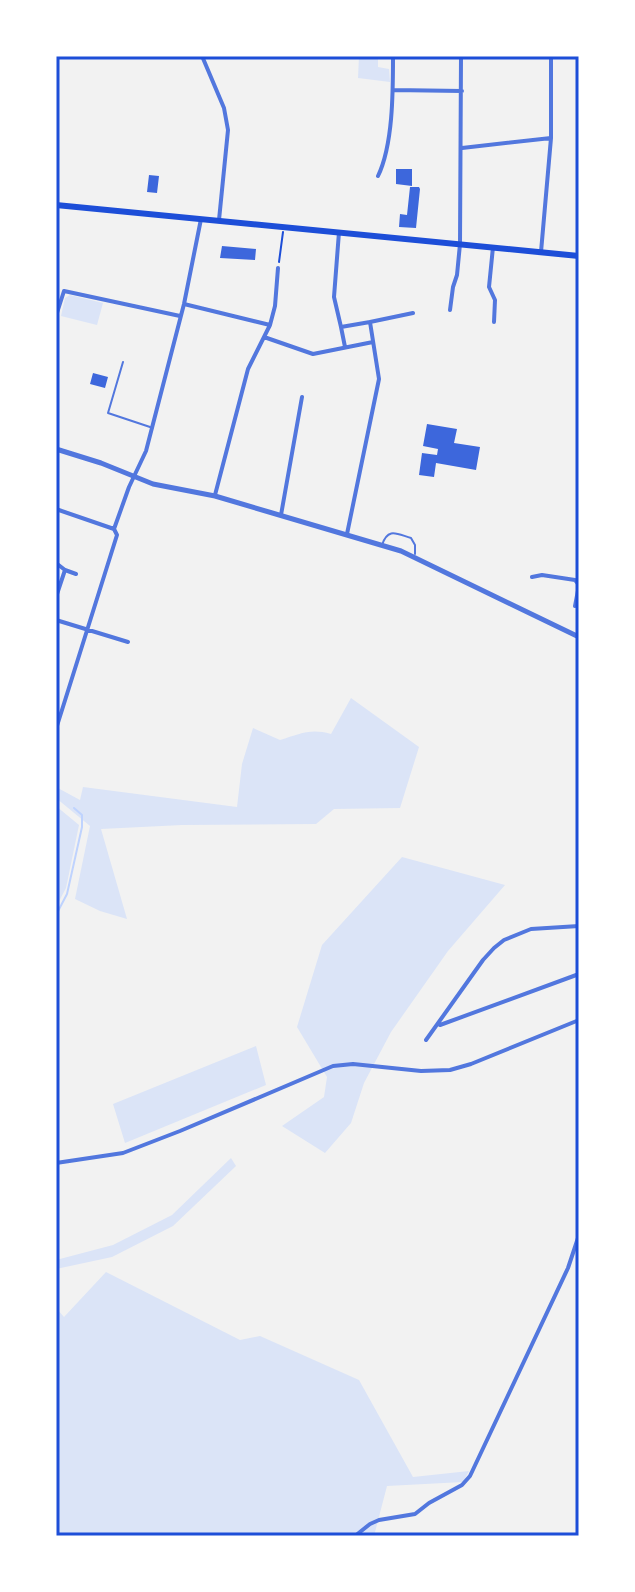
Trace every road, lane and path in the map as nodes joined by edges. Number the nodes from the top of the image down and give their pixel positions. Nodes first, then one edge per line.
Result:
1 (202, 56) edge
2 (386, 56) edge
3 (461, 56) edge
4 (551, 56) edge
5 (393, 90) junction
6 (462, 91) junction
7 (551, 138) junction
8 (462, 148) junction
9 (378, 176) dead end
10 (56, 205) edge
11 (201, 219) junction
12 (219, 220) junction
13 (283, 227) junction
14 (339, 232) junction
15 (460, 244) junction
16 (493, 247) junction
17 (541, 252) junction
18 (579, 256) edge
19 (278, 268) joint
20 (184, 304) junction
21 (450, 310) dead end
22 (413, 313) dead end
23 (56, 316) edge
24 (180, 316) junction
25 (370, 322) junction
26 (494, 322) dead end
27 (270, 325) junction
28 (341, 327) junction
29 (264, 337) junction
30 (373, 342) junction
31 (345, 347) junction
32 (123, 362) dead end
33 (302, 397) dead end
34 (151, 427) junction
35 (56, 449) edge
36 (135, 477) junction
37 (215, 496) junction
38 (56, 509) edge
39 (281, 515) junction
40 (114, 529) junction
41 (347, 534) junction
42 (382, 545) junction
43 (415, 556) junction
44 (56, 563) edge
45 (65, 570) junction
46 (76, 574) dead end
47 (532, 577) dead end
48 (579, 585) edge
49 (56, 597) edge
50 (575, 606) dead end
51 (56, 620) edge
52 (86, 629) junction
53 (579, 637) edge
54 (128, 642) dead end
55 (58, 714) edge
56 (56, 729) edge
57 (579, 926) edge
58 (579, 974) edge
59 (579, 1020) edge
60 (437, 1025) junction
61 (426, 1040) dead end
62 (56, 1163) edge
63 (579, 1235) edge
64 (355, 1536) edge

1 - 12 street
2 - 5 street
3 - 6 street
4 - 7 street
5 - 6 street
5 - 9 street
6 - 8 street
7 - 8 street
7 - 17 street
8 - 15 street
10 - 11 main road
11 - 12 main road
11 - 20 street
12 - 13 main road
13 - 14 main road
13 - 19 path
14 - 15 main road
14 - 28 street
15 - 16 main road
15 - 21 street
16 - 17 main road
16 - 26 street
17 - 18 main road
19 - 27 street
20 - 24 street
20 - 27 street
22 - 25 street
23 - 24 street
24 - 34 street
25 - 28 street
25 - 30 street
27 - 29 street
28 - 31 street
29 - 31 street
29 - 37 street
30 - 31 street
30 - 41 street
32 - 34 lane
33 - 39 street
34 - 36 street
35 - 36 street
36 - 37 street
36 - 40 street
37 - 39 street
38 - 40 street
39 - 41 street
40 - 52 street
41 - 42 street
42 - 43 street
42 - 43 lane
43 - 53 street
44 - 45 street
45 - 46 street
45 - 49 street
47 - 48 street
48 - 50 street
51 - 52 street
52 - 54 street
52 - 55 street
55 - 56 street
57 - 60 street
58 - 60 street
59 - 62 street
60 - 61 street
63 - 64 street

